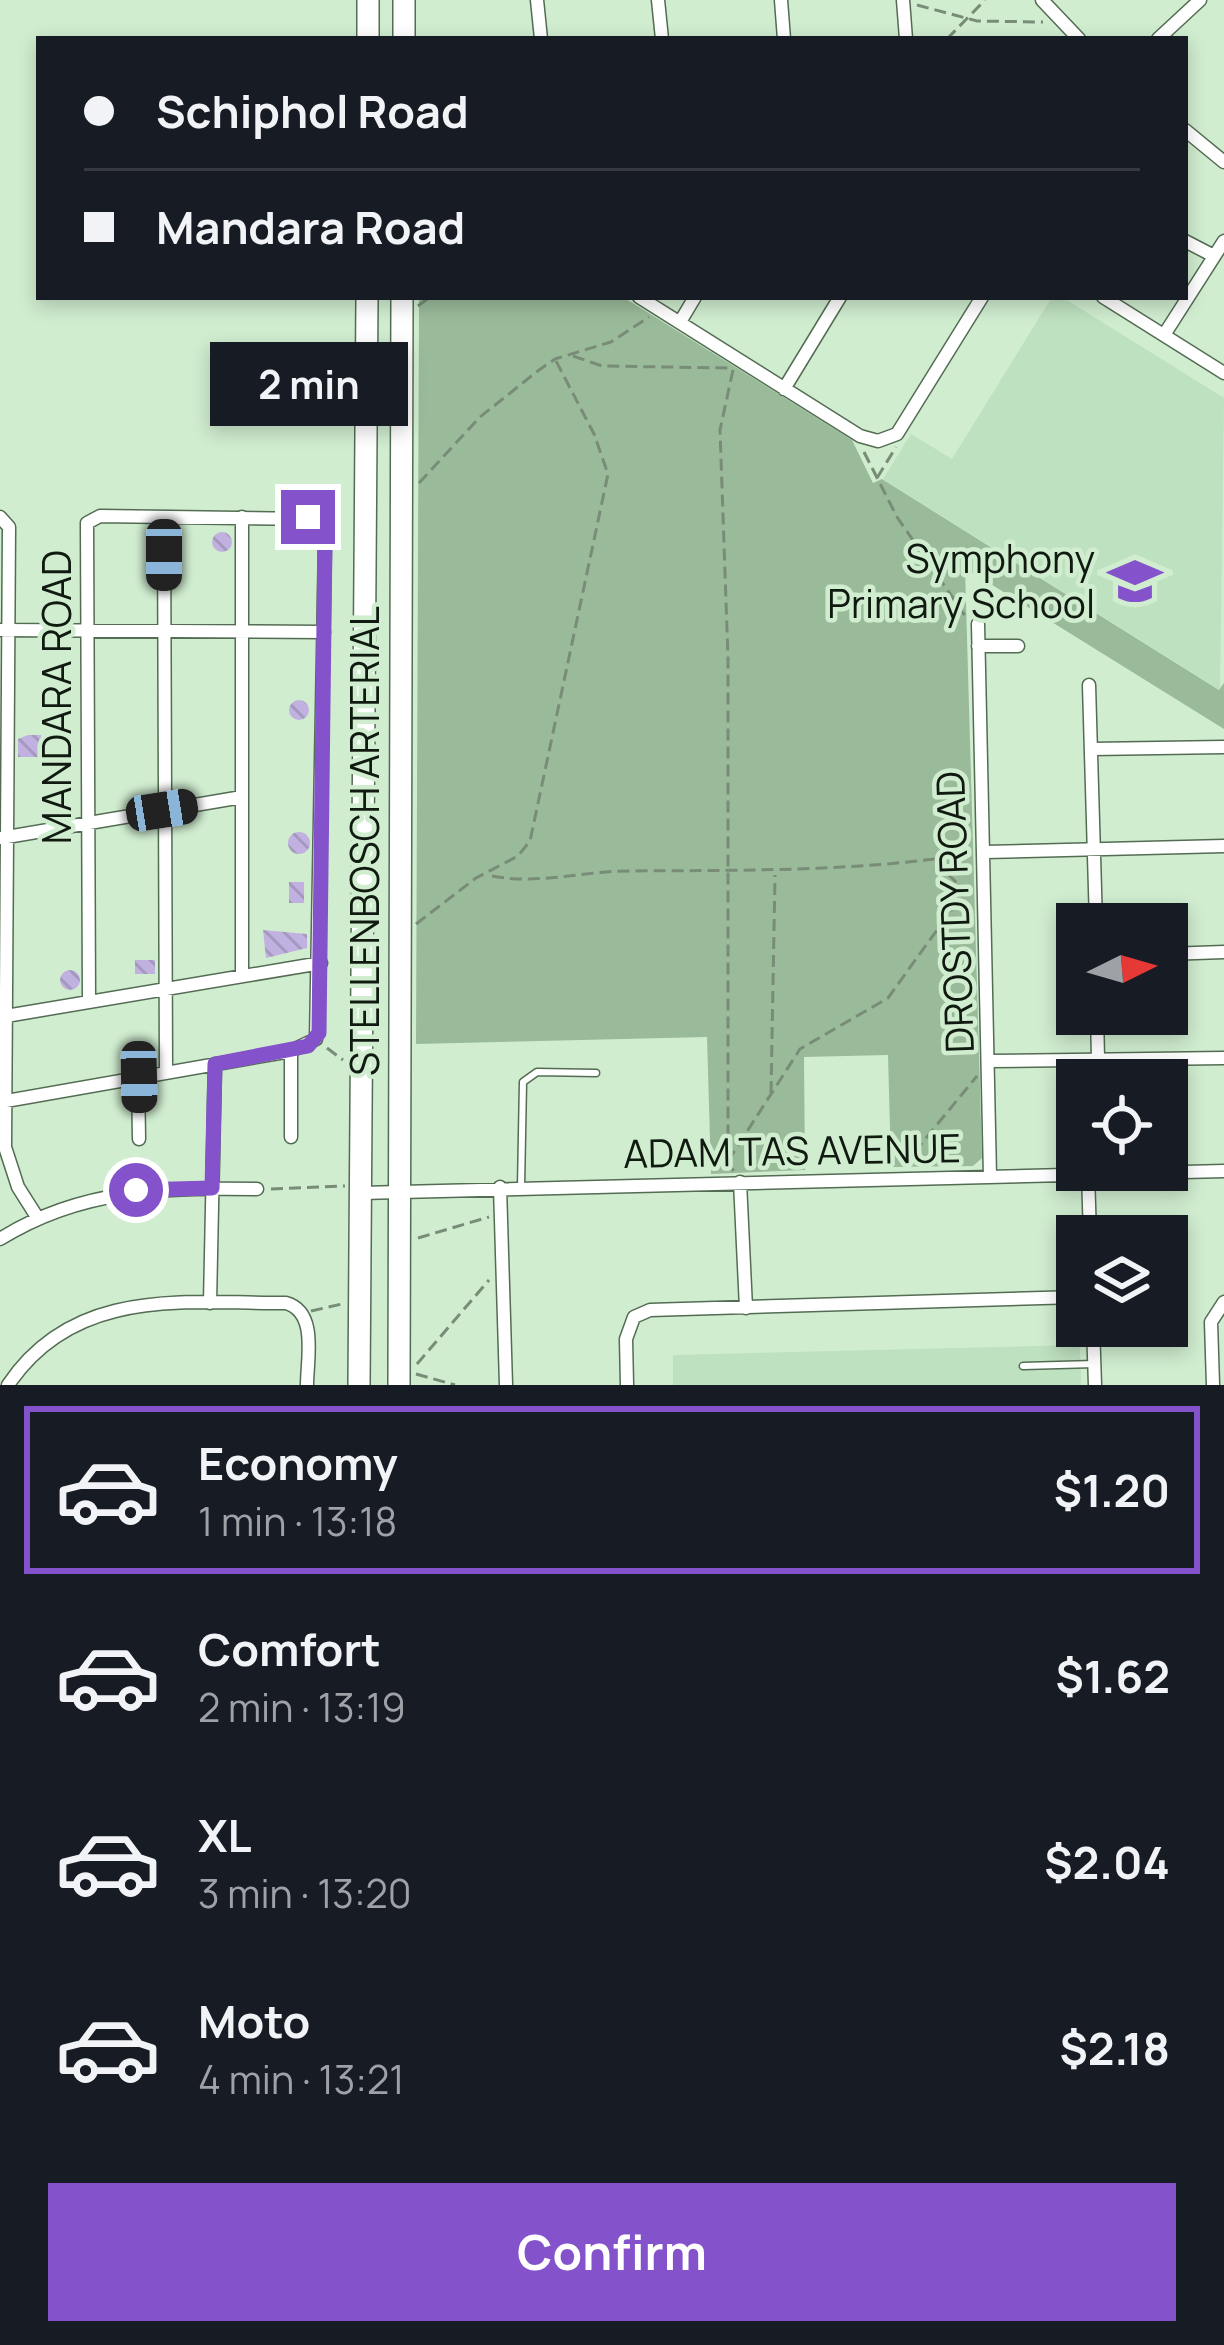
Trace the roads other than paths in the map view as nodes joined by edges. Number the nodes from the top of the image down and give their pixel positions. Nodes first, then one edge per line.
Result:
1 (368, 0) edge
2 (404, 0) edge
3 (537, 0) edge
4 (658, 0) edge
5 (781, 0) edge
6 (1042, 0) edge
7 (1200, 0) edge
8 (907, 2) edge
9 (368, 36) edge
10 (404, 36) edge
11 (541, 36) edge
12 (662, 36) edge
13 (784, 36) edge
14 (907, 36) edge
15 (1075, 36) edge
16 (1161, 36) edge
17 (1188, 132) edge
18 (1224, 162) edge
19 (1224, 241) edge
20 (1188, 243) edge
21 (1214, 256) junction
22 (1188, 297) edge
23 (367, 300) edge
24 (644, 300) edge
25 (693, 300) edge
26 (837, 300) edge
27 (980, 300) edge
28 (1108, 300) edge
29 (1186, 300) edge
30 (410, 301) edge
31 (680, 322) junction
32 (1164, 335) junction
33 (1224, 373) edge
34 (784, 388) junction
35 (0, 517) edge
36 (164, 517) junction
37 (242, 518) junction
38 (972, 620) road end
39 (4, 631) edge
40 (85, 631) junction
41 (163, 632) junction
42 (242, 632) junction
43 (324, 632) junction
44 (978, 646) junction
45 (1018, 646) dead end
46 (1089, 685) dead end
47 (1224, 747) edge
48 (1092, 749) junction
49 (242, 797) junction
50 (162, 810) junction
51 (87, 823) junction
52 (4, 838) edge
53 (1224, 846) edge
54 (1094, 849) junction
55 (985, 852) junction
56 (1095, 903) edge
57 (3, 916) edge
58 (1224, 952) edge
59 (1188, 953) edge
60 (321, 963) junction
61 (242, 976) junction
62 (165, 990) junction
63 (89, 1002) junction
64 (6, 1016) junction
65 (1097, 1035) edge
66 (291, 1051) junction
67 (1224, 1058) edge
68 (1056, 1059) edge
69 (1098, 1059) joint
70 (989, 1060) junction
71 (215, 1064) junction
72 (166, 1072) junction
73 (596, 1073) dead end
74 (139, 1077) junction
75 (3, 1101) edge
76 (291, 1137) dead end
77 (139, 1139) dead end
78 (1224, 1171) edge
79 (1188, 1172) edge
80 (1056, 1175) edge
81 (990, 1176) junction
82 (740, 1182) junction
83 (521, 1186) junction
84 (500, 1187) junction
85 (212, 1188) junction
86 (257, 1189) road end
87 (353, 1190) junction
88 (400, 1192) junction
89 (37, 1217) junction
90 (0, 1239) edge
91 (1056, 1298) edge
92 (1224, 1302) edge
93 (210, 1303) junction
94 (746, 1308) junction
95 (1094, 1347) edge
96 (1094, 1364) junction
97 (1023, 1366) dead end
98 (8, 1385) edge
99 (307, 1385) edge
100 (358, 1385) edge
101 (399, 1385) edge
102 (506, 1385) edge
103 (627, 1385) edge
104 (1095, 1385) edge
105 (1213, 1385) edge

1 - 9 main road
2 - 10 main road
3 - 11 street
4 - 12 street
5 - 13 street
6 - 15 street
7 - 16 street
8 - 14 street
17 - 18 street
19 - 21 street
20 - 21 street
21 - 22 street
23 - 87 main road, STELLENBOSCH ARTERIAL
24 - 31 street
25 - 31 street
26 - 34 street
27 - 34 street
28 - 32 street
29 - 32 street
30 - 88 main road, STELLENBOSCH ARTERIAL
31 - 34 street
32 - 33 street
35 - 39 street
36 - 37 street, MANDARA ROAD
36 - 40 street, MANDARA ROAD
36 - 41 street
37 - 42 street
37 - 43 street, MANDARA ROAD
38 - 44 street, DROSTDY ROAD
39 - 40 street
39 - 52 street
40 - 41 street
40 - 51 street, MANDARA ROAD
41 - 42 street
41 - 50 street
42 - 43 street
42 - 49 street
43 - 60 street
44 - 45 street
44 - 55 street, DROSTDY ROAD
46 - 48 street
47 - 48 street
48 - 54 street
49 - 50 street
49 - 61 street
50 - 51 street
50 - 62 street
51 - 52 street
51 - 63 street, MANDARA ROAD
52 - 57 street
53 - 54 street
54 - 55 street
54 - 56 street
55 - 70 street, DROSTDY ROAD
57 - 64 street
58 - 59 street
60 - 61 street
60 - 66 street
61 - 62 street
62 - 63 street
62 - 72 street
63 - 64 street
64 - 75 street
65 - 69 street
66 - 71 street
66 - 76 street
67 - 69 street
68 - 70 street
70 - 81 street, DROSTDY ROAD
71 - 72 street
71 - 85 street
72 - 74 street
73 - 83 lane
74 - 75 street
74 - 77 street
75 - 89 street
78 - 79 street, ADAM TAS AVENUE
80 - 81 street, ADAM TAS AVENUE
81 - 82 street, ADAM TAS AVENUE
82 - 83 street, ADAM TAS AVENUE
82 - 94 street
83 - 84 street, ADAM TAS AVENUE
84 - 88 street, ADAM TAS AVENUE
84 - 102 street
85 - 86 street
85 - 89 street
85 - 93 street
87 - 88 street, ADAM TAS AVENUE
87 - 100 main road, STELLENBOSCH ARTERIAL
88 - 101 main road, STELLENBOSCH ARTERIAL
89 - 90 street
91 - 94 street
92 - 105 street
93 - 98 street
93 - 99 street
94 - 103 street
95 - 96 street
96 - 97 lane
96 - 104 street

